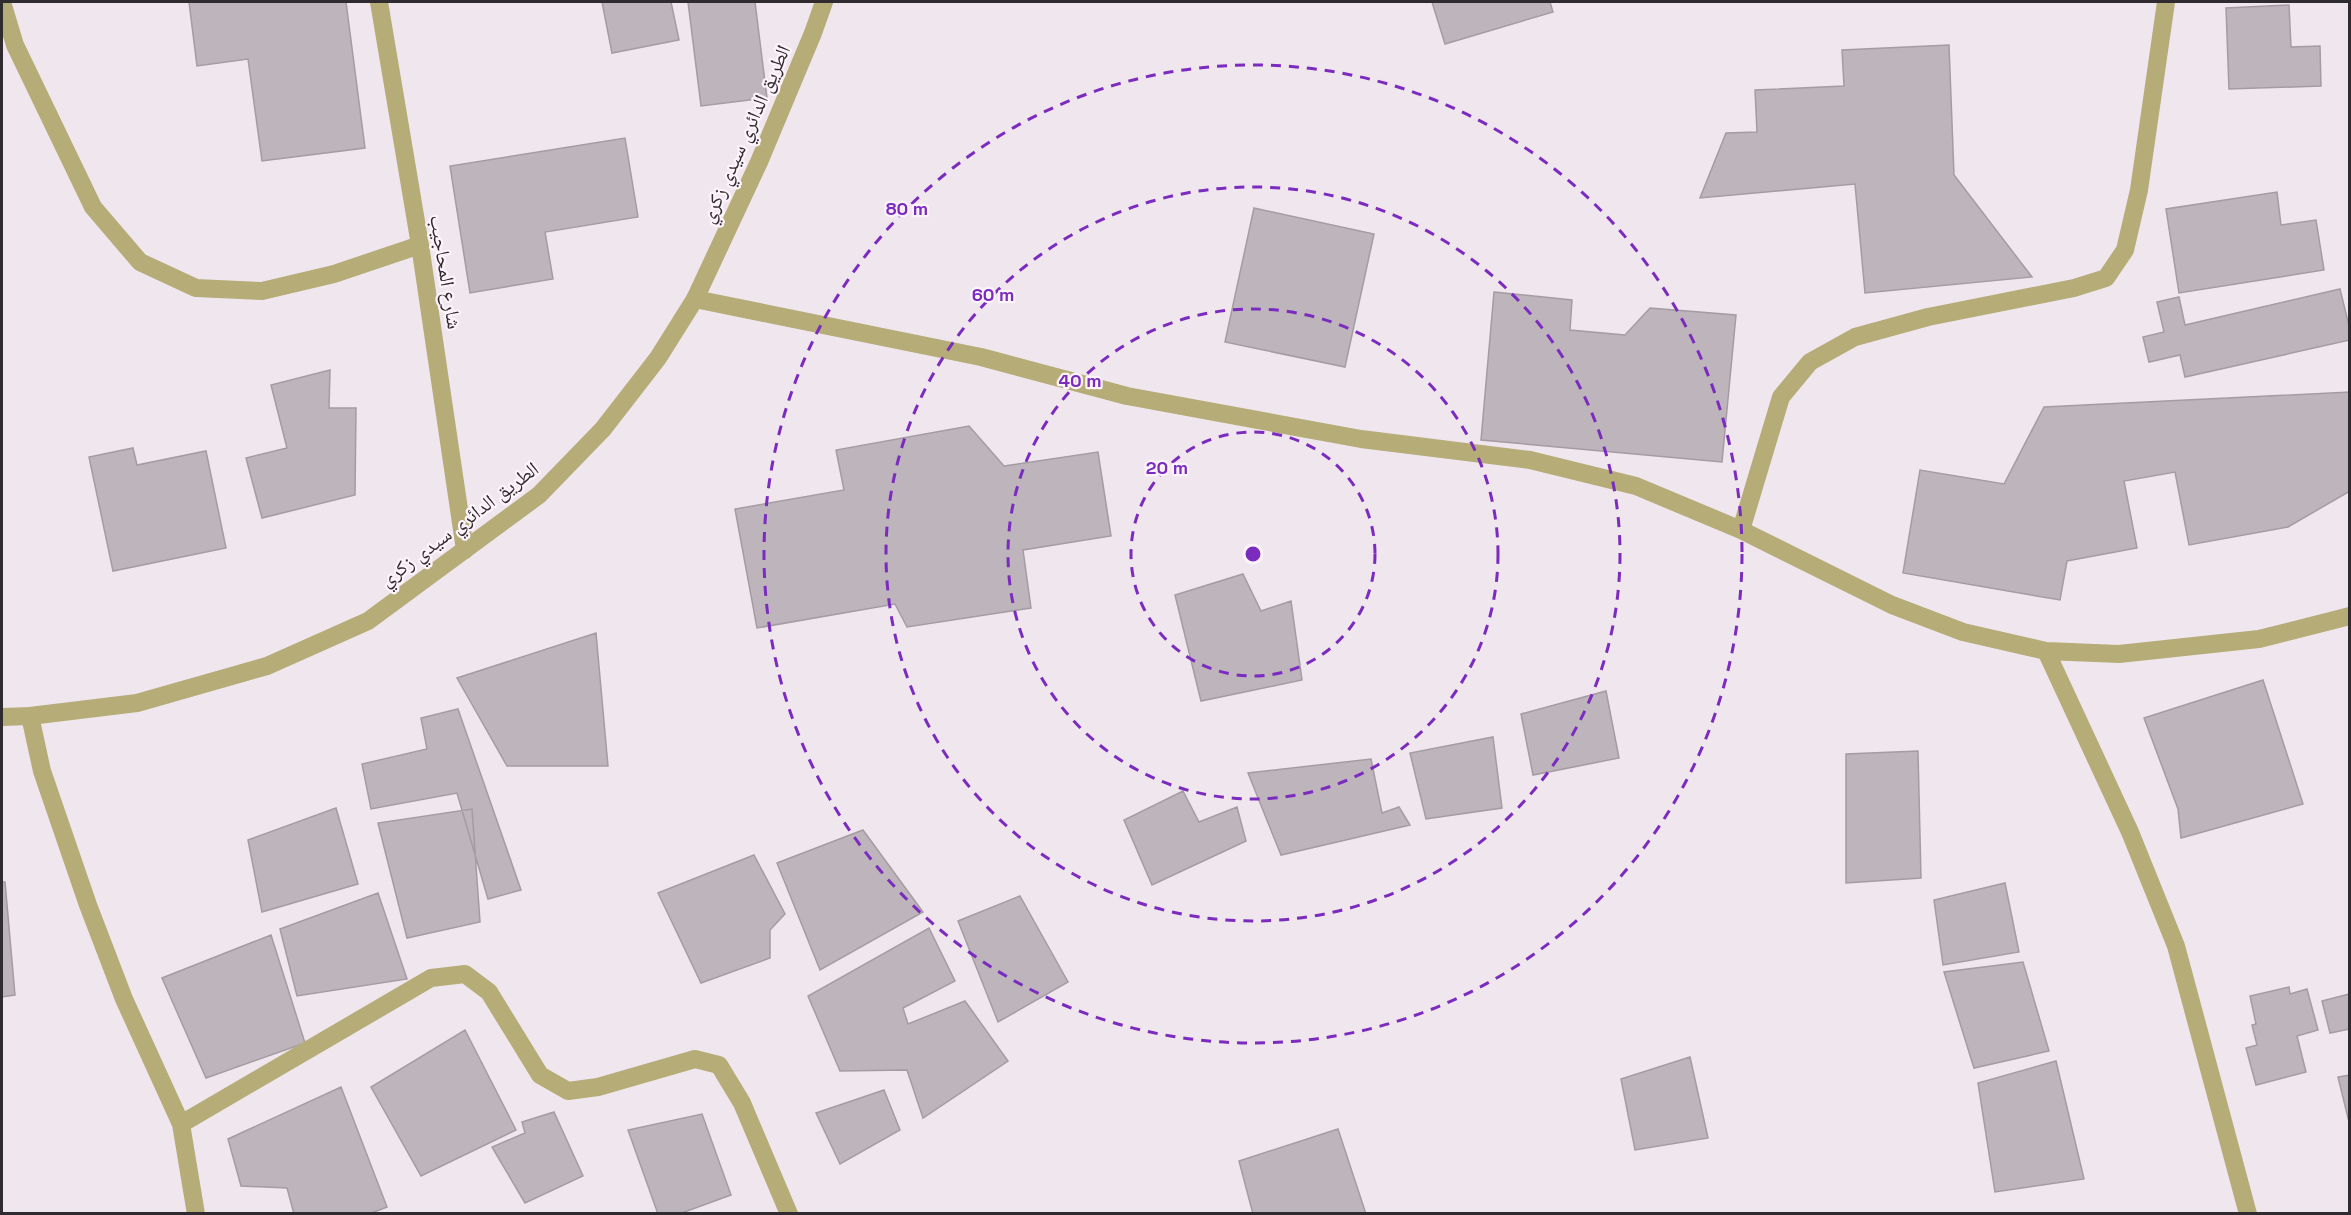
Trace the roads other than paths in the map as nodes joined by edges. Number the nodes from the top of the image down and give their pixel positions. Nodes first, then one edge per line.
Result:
1 (2, 2) edge
2 (379, 2) edge
3 (824, 2) edge
4 (2166, 2) edge
5 (420, 245) junction
6 (695, 299) junction
7 (1741, 530) junction
8 (465, 550) junction
9 (2349, 616) edge
10 (2046, 651) junction
11 (30, 716) junction
12 (2, 717) edge
13 (181, 1124) junction
14 (196, 1214) edge
15 (789, 1214) edge
16 (2248, 1214) edge

1 - 5 street
2 - 5 street, شارع المحاجيب
3 - 6 street, الطريق الدائري سيدي زكري
4 - 7 street
5 - 8 street, شارع المحاجيب
6 - 7 street
6 - 8 street, الطريق الدائري سيدي زكري
7 - 10 street
8 - 11 street, الطريق الدائري سيدي زكري
9 - 10 street
10 - 16 street
11 - 12 street, الطريق الدائري سيدي زكري
11 - 13 street
13 - 14 street
13 - 15 street

